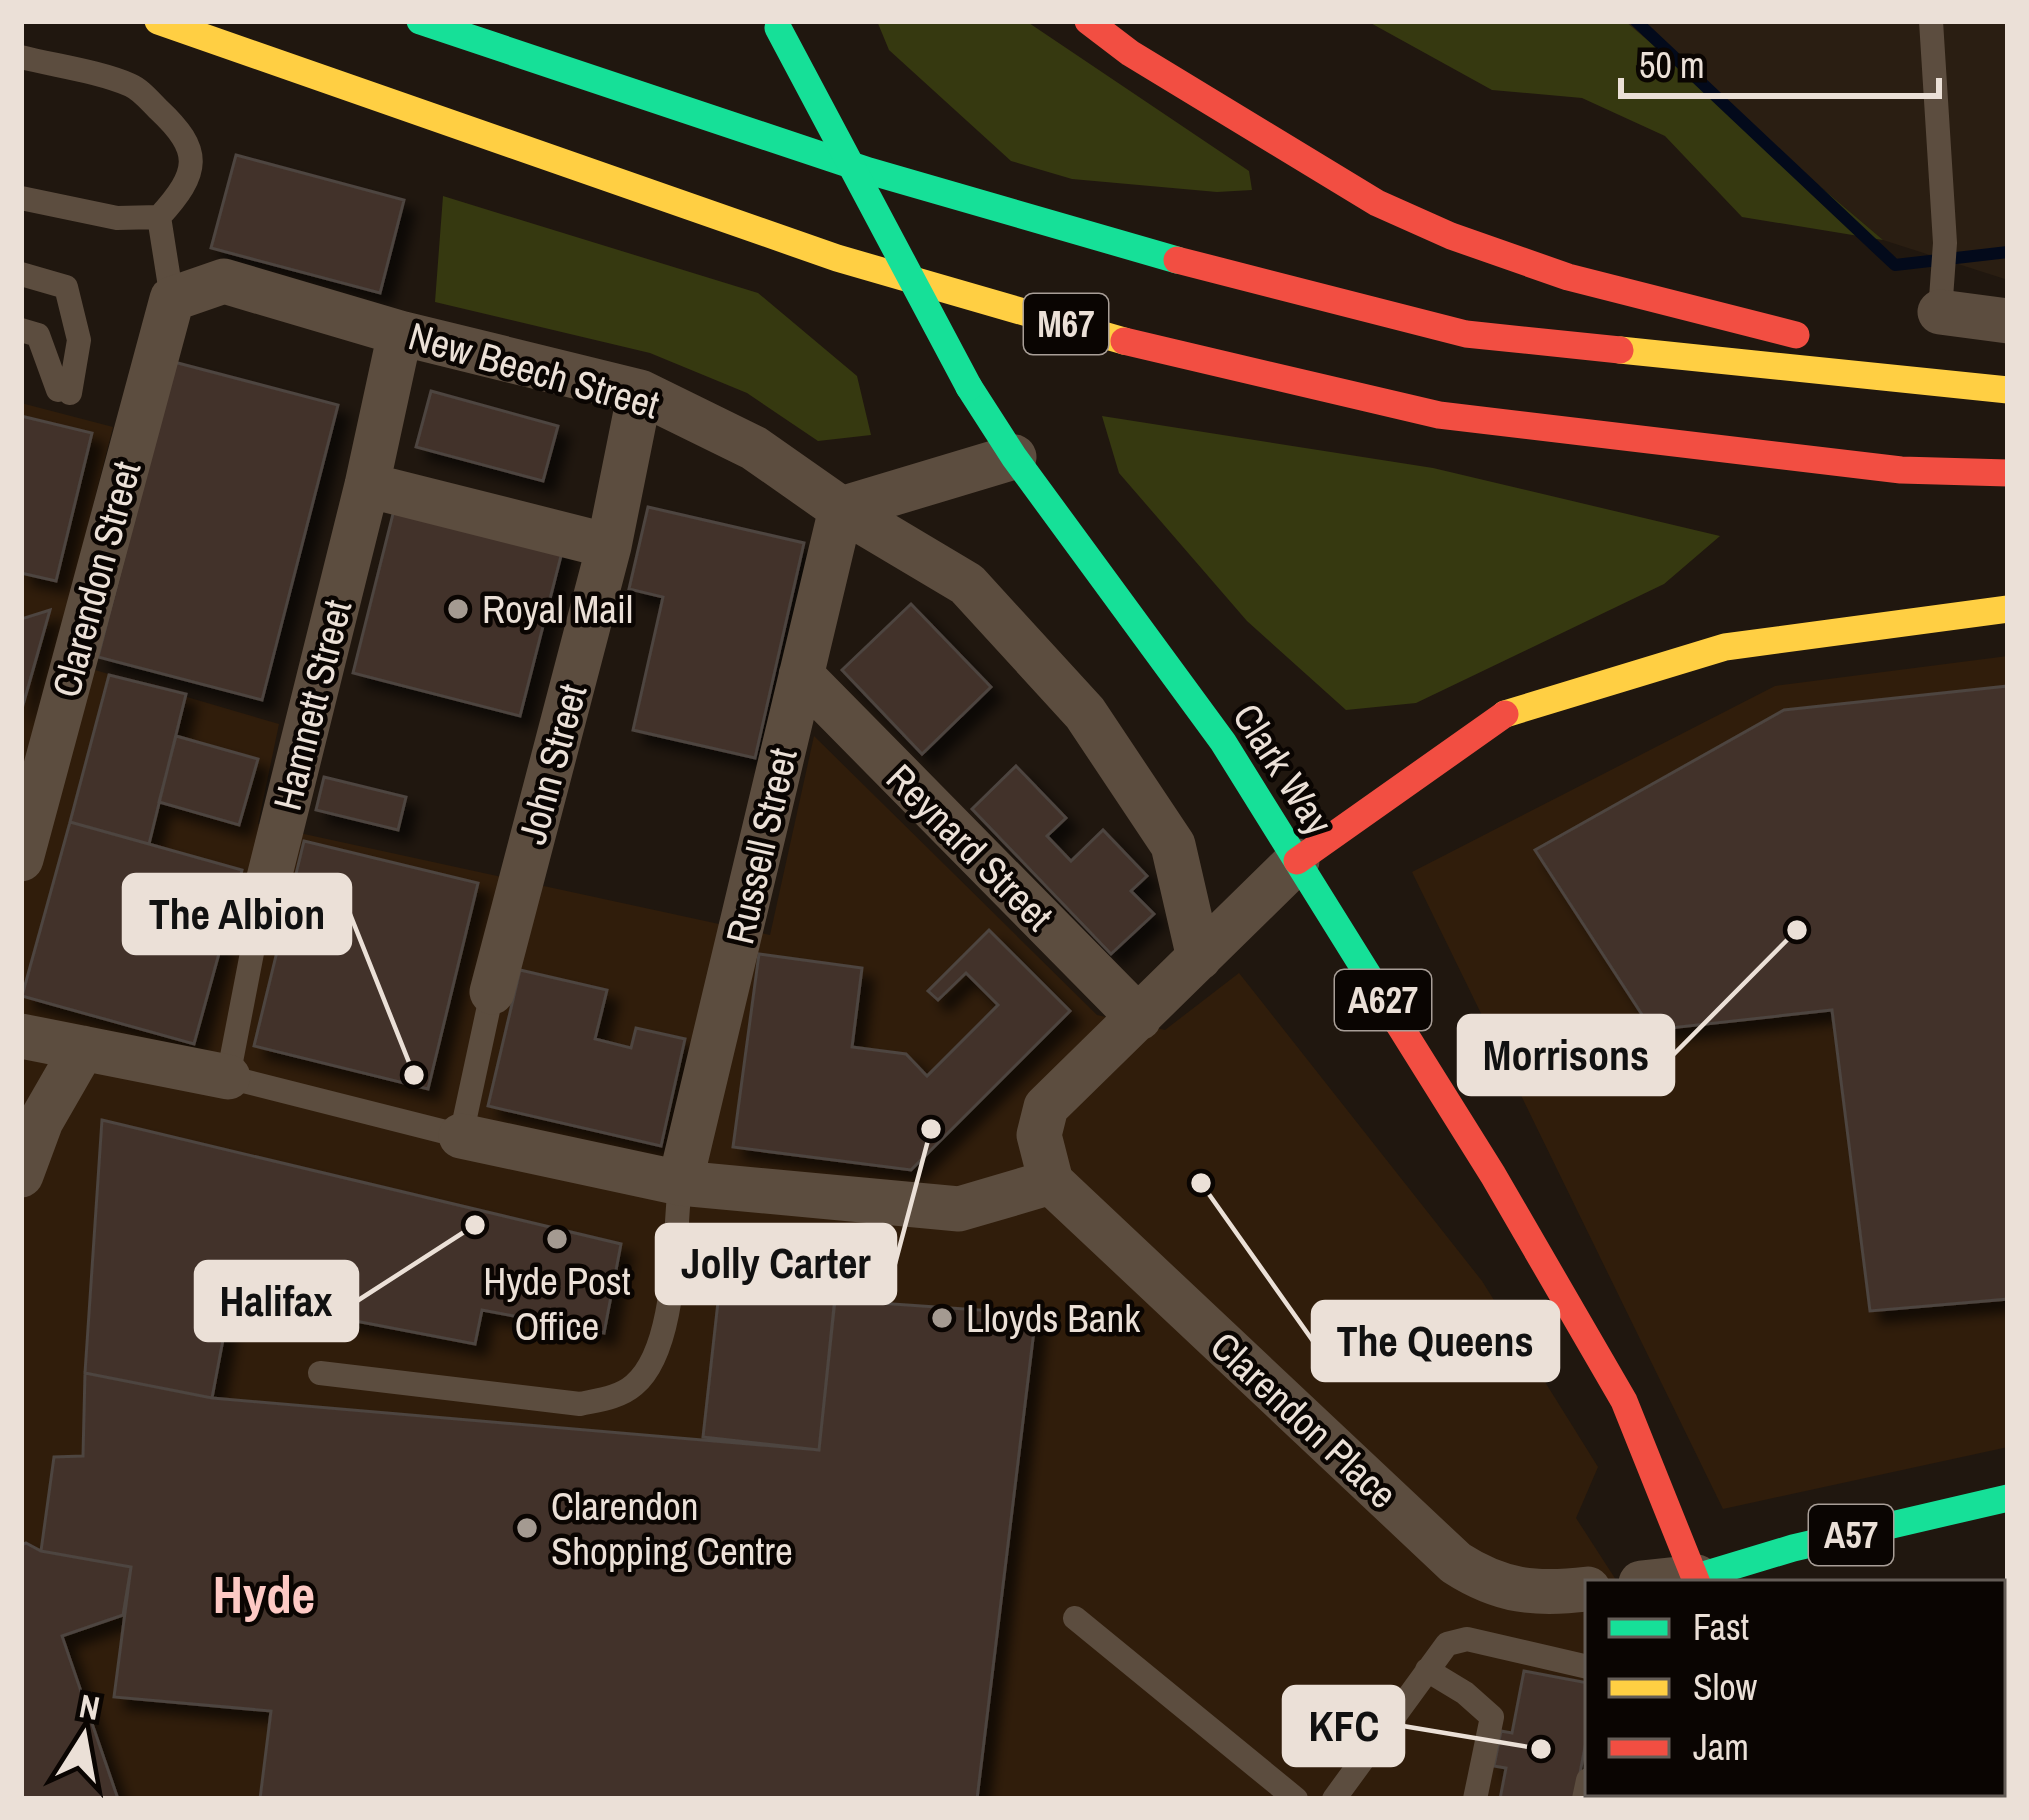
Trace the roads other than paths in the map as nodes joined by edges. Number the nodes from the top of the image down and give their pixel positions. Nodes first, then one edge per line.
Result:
1 (158, 21) edge
2 (420, 21) edge
3 (1088, 21) edge
4 (1930, 21) edge
5 (776, 24) edge
6 (21, 57) edge
7 (21, 198) edge
8 (159, 217) junction
9 (21, 274) edge
10 (172, 299) junction
11 (1940, 312) joint
12 (2008, 321) edge
13 (21, 330) edge
14 (400, 333) junction
15 (2008, 390) edge
16 (640, 392) junction
17 (1014, 457) junction
18 (2008, 473) edge
19 (367, 485) junction
20 (841, 509) junction
21 (609, 546) junction
22 (2008, 609) edge
23 (801, 676) junction
24 (34, 776) edge
25 (21, 860) edge
26 (1297, 861) junction
27 (258, 922) joint
28 (1199, 958) junction
29 (492, 992) joint
30 (1138, 1018) junction
31 (21, 1036) edge
32 (83, 1048) junction
33 (228, 1077) junction
34 (461, 1136) junction
35 (21, 1175) edge
36 (1051, 1182) junction
37 (680, 1183) junction
38 (320, 1373) dead end
39 (2008, 1498) edge
40 (1696, 1580) edge
41 (1585, 1589) edge
42 (1075, 1618) dead end
43 (1585, 1666) edge
44 (1426, 1670) junction
45 (1296, 1799) edge
46 (1334, 1799) edge
47 (1475, 1799) edge

1 - 18 main road, M67
2 - 15 main road, M67
3 - 15 main road, M67
4 - 11 lane
5 - 17 main road, Clark Way / A627, bridge
6 - 8 lane
7 - 8 lane
8 - 10 lane
9 - 13 lane
10 - 14 street, New Beech Street
10 - 24 street, Clarendon Street
11 - 12 street
14 - 16 street, New Beech Street
14 - 19 street, Hamnett Street
16 - 20 street, New Beech Street
16 - 21 street, John Street
17 - 20 street
17 - 26 main road, Clark Way / A627
19 - 21 street
19 - 27 street, Hamnett Street
20 - 23 street, Russell Street
20 - 28 street, New Beech Street
21 - 29 street, John Street
22 - 26 main road
23 - 30 street, Reynard Street
23 - 37 street, Russell Street
24 - 25 street, Clarendon Street
26 - 28 street
26 - 40 main road, Clark Way / A627
27 - 33 lane, Hamnett Street
28 - 30 street
29 - 34 lane, John Street
30 - 36 street
31 - 32 street
32 - 33 street
32 - 35 street
33 - 34 lane
34 - 37 street
36 - 37 street
36 - 41 street, Clarendon Place
37 - 38 lane
39 - 40 main road, A57
42 - 45 lane
43 - 44 lane
44 - 46 lane
44 - 47 lane

